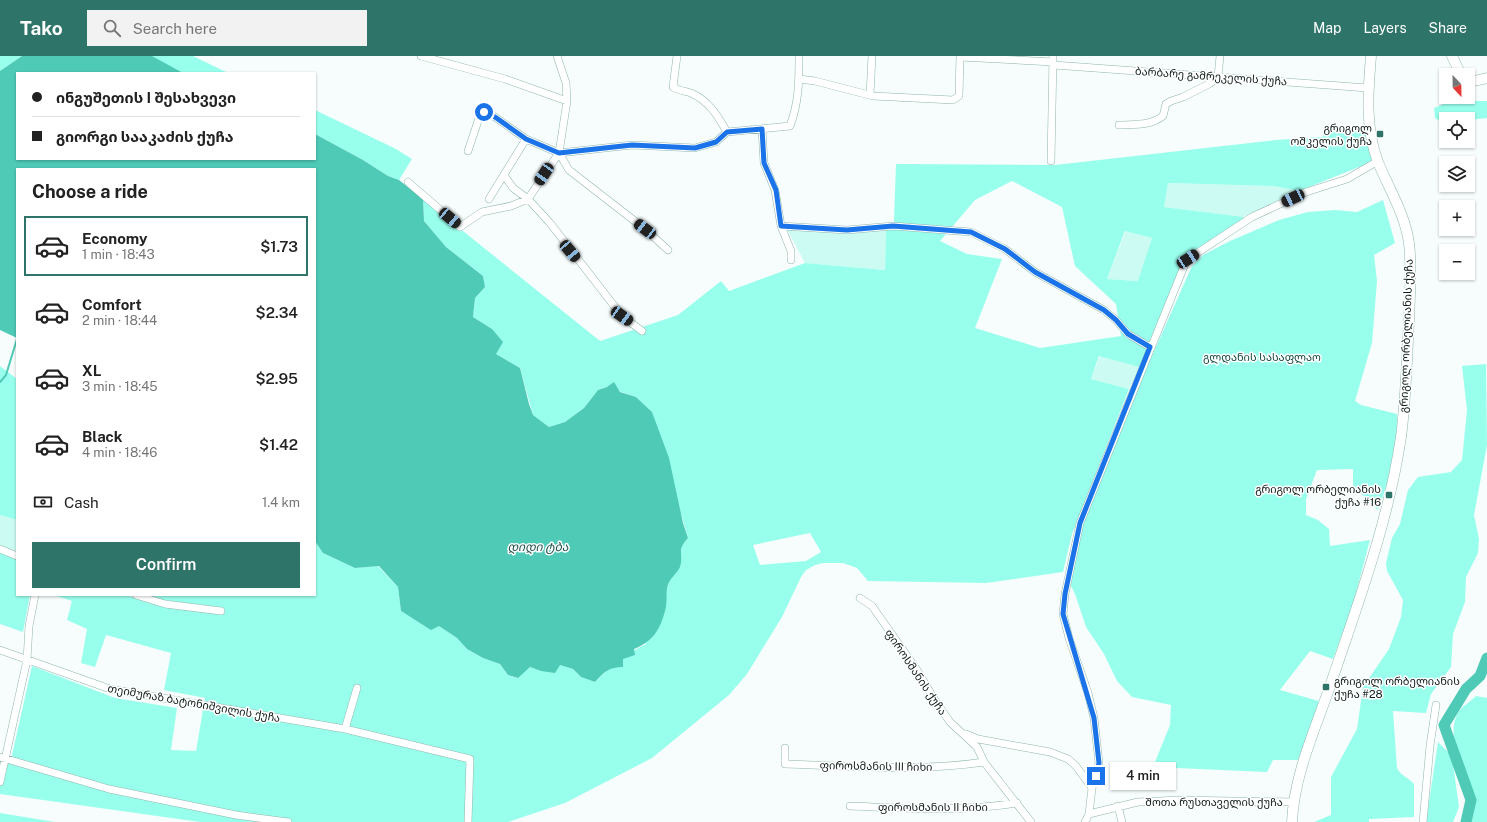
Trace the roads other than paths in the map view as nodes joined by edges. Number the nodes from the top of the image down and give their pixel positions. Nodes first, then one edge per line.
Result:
1 (421, 56) edge
2 (557, 56) edge
3 (677, 56) edge
4 (799, 56) edge
5 (872, 56) edge
6 (960, 56) edge
7 (1220, 56) edge
8 (1371, 56) edge
9 (1452, 56) edge
10 (1053, 61) edge
11 (1458, 68) edge
12 (1218, 77) junction
13 (1487, 78) edge
14 (799, 79) junction
15 (1475, 81) edge
16 (1368, 88) junction
17 (870, 95) junction
18 (568, 101) junction
19 (1119, 125) dead end
20 (762, 129) junction
21 (727, 132) junction
22 (526, 139) junction
23 (468, 150) dead end
24 (559, 153) junction
25 (1051, 160) dead end
26 (1378, 161) junction
27 (504, 175) junction
28 (408, 182) dead end
29 (489, 199) dead end
30 (528, 199) junction
31 (781, 226) junction
32 (668, 250) dead end
33 (791, 260) dead end
34 (642, 331) dead end
35 (1150, 347) junction
36 (0, 549) edge
37 (16, 556) edge
38 (35, 596) edge
39 (139, 596) edge
40 (860, 598) dead end
41 (221, 611) dead end
42 (0, 650) edge
43 (27, 660) junction
44 (357, 688) dead end
45 (1436, 705) dead end
46 (345, 729) junction
47 (961, 731) junction
48 (785, 748) dead end
49 (3, 758) edge
50 (984, 762) junction
51 (0, 782) edge
52 (1092, 788) junction
53 (1293, 802) junction
54 (1017, 803) junction
55 (850, 806) dead end
56 (1118, 806) junction
57 (1089, 814) junction
58 (288, 822) edge
59 (468, 822) edge
60 (1031, 822) edge
61 (1085, 822) edge
62 (1122, 822) edge
63 (1292, 822) edge
64 (1424, 822) edge

1 - 18 street
2 - 18 street
3 - 21 street
4 - 14 street
5 - 17 street
6 - 10 street, ბარბარე გამრეკელის ქუჩა
6 - 17 street
7 - 12 street
8 - 16 main road, გრიგოლ ორბელიანის ქუჩა
9 - 11 main road
10 - 12 street, ბარბარე გამრეკელის ქუჩა
10 - 25 street
12 - 16 street, ბარბარე გამრეკელის ქუჩა
12 - 19 street
13 - 15 main road
14 - 17 street
14 - 20 street
16 - 26 main road, გრიგოლ ორბელიანის ქუჩა
18 - 24 street
20 - 21 street
20 - 31 street
21 - 24 street
22 - 23 street
22 - 24 street
22 - 27 street
24 - 30 street
24 - 32 street
26 - 35 street
26 - 53 main road, გრიგოლ ორბელიანის ქუჩა
27 - 29 street
27 - 30 street
28 - 30 street
30 - 34 street
31 - 33 street
31 - 35 street
35 - 52 street
36 - 37 street
38 - 43 street
39 - 41 street
40 - 47 street, ფიროსმანის ქუჩა
42 - 43 street, თეიმურაზ ბატონიშვილის ქუჩა
43 - 46 street, თეიმურაზ ბატონიშვილის ქუჩა
43 - 49 street
44 - 46 street
45 - 64 street
46 - 59 street, თეიმურაზ ბატონიშვილის ქუჩა
47 - 50 street, ფიროსმანის ქუჩა
47 - 52 street
48 - 50 street, ფიროსმანის III ჩიხი
49 - 51 street
49 - 58 street
50 - 54 street, ფიროსმანის ქუჩა
52 - 57 street
53 - 56 street, შოთა რუსთაველის ქუჩა
53 - 63 main road, გრიგოლ ორბელიანის ქუჩა
54 - 55 street, ფიროსმანის II ჩიხი
54 - 60 street, ფიროსმანის ქუჩა
56 - 57 street, შოთა რუსთაველის ქუჩა
56 - 62 street
57 - 61 street

